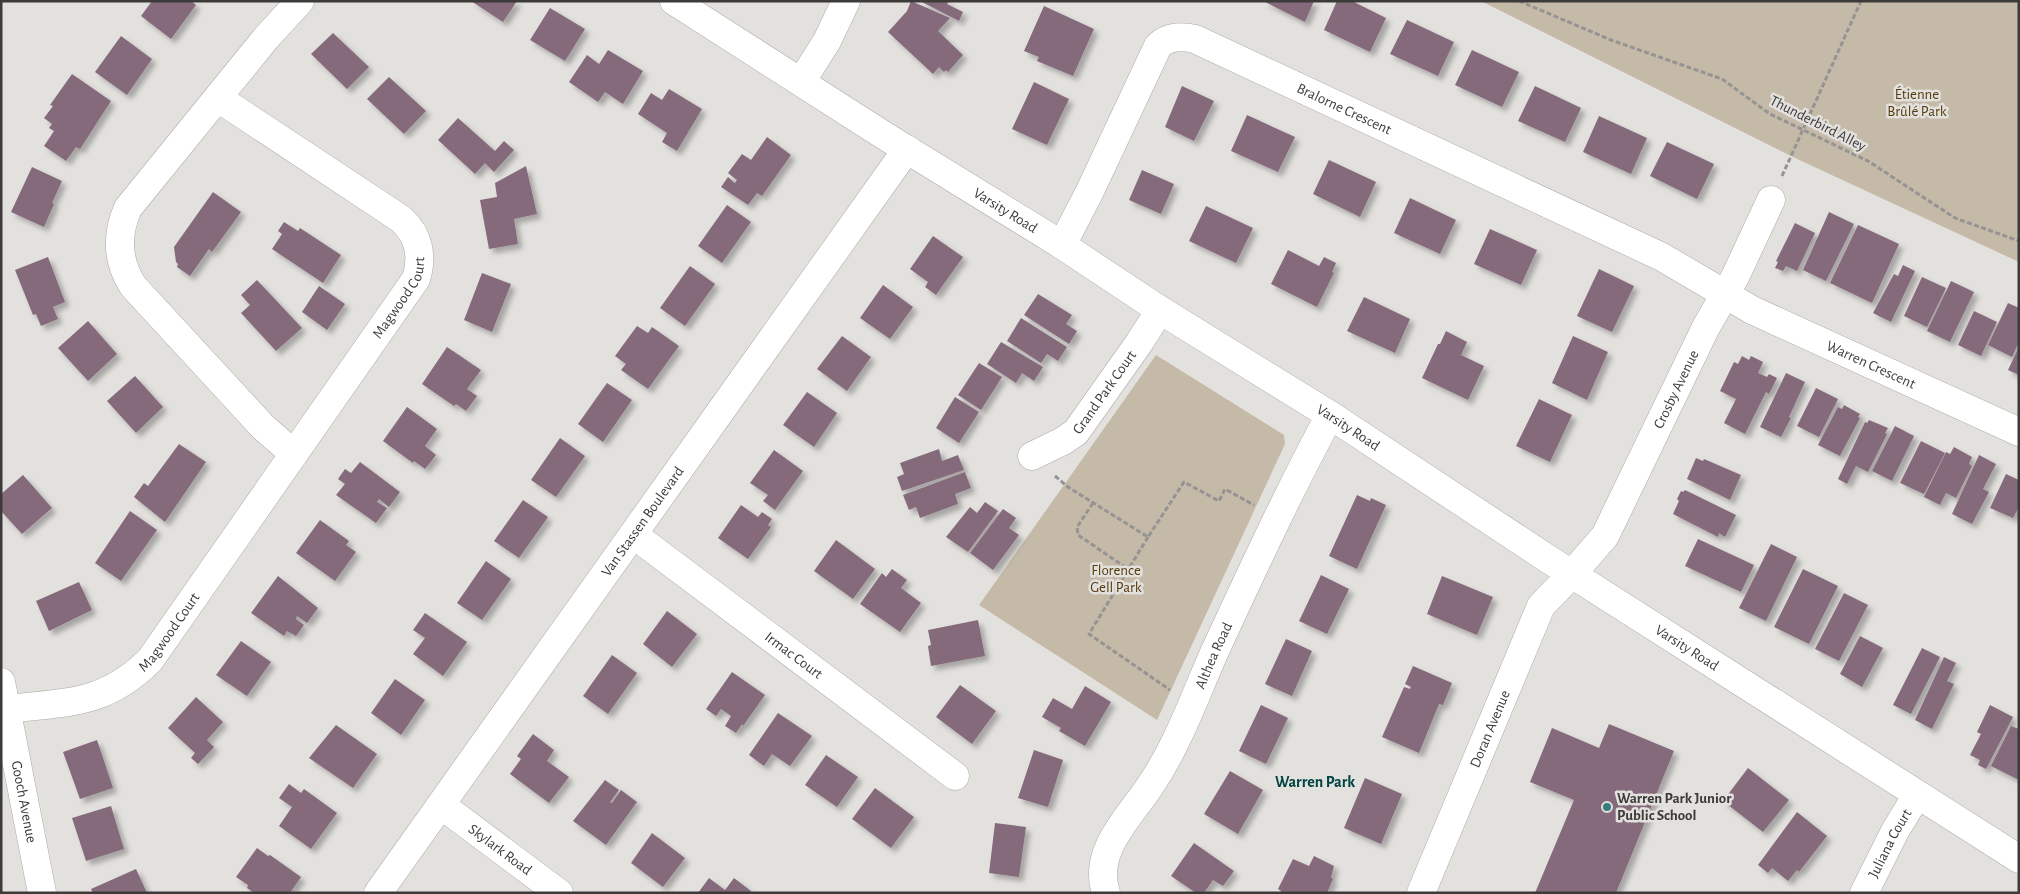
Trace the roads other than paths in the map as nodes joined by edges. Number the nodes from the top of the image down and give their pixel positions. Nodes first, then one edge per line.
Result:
1 (300, 1) edge
2 (674, 1) edge
3 (846, 1) edge
4 (801, 82) junction
5 (218, 98) junction
6 (907, 149) junction
7 (1771, 200) road end
8 (1062, 245) junction
9 (1725, 294) junction
10 (1160, 310) junction
11 (1330, 415) junction
12 (2019, 432) edge
13 (294, 454) junction
14 (1032, 456) road end
15 (634, 535) junction
16 (1572, 574) junction
17 (1, 682) edge
18 (8, 709) junction
19 (954, 776) dead end
20 (1917, 795) junction
21 (441, 805) junction
22 (2019, 860) edge
23 (42, 893) edge
24 (378, 893) edge
25 (559, 893) edge
26 (1106, 893) edge
27 (1421, 893) edge
28 (1864, 893) edge

1 - 5 street
2 - 4 street, Varsity Road
3 - 4 street
4 - 6 street, Varsity Road
5 - 13 street
5 - 13 street, Magwood Court
6 - 8 street, Varsity Road
6 - 15 street, Van Stassen Boulevard
7 - 9 street, Crosby Avenue
8 - 9 street, Bralorne Crescent
8 - 10 street, Varsity Road
9 - 12 street, Warren Crescent
9 - 16 street, Crosby Avenue
10 - 11 street, Varsity Road
10 - 14 street, Grand Park Court
11 - 16 street, Varsity Road
11 - 26 street, Althea Road
13 - 18 street, Magwood Court
15 - 19 street, Irmac Court
15 - 21 street, Van Stassen Boulevard
16 - 20 street, Varsity Road
16 - 27 street, Doran Avenue
17 - 18 street, Gooch Avenue
18 - 23 street, Gooch Avenue
20 - 22 street, Varsity Road
20 - 28 street, Juliana Court
21 - 24 street, Van Stassen Boulevard
21 - 25 street, Skylark Road

